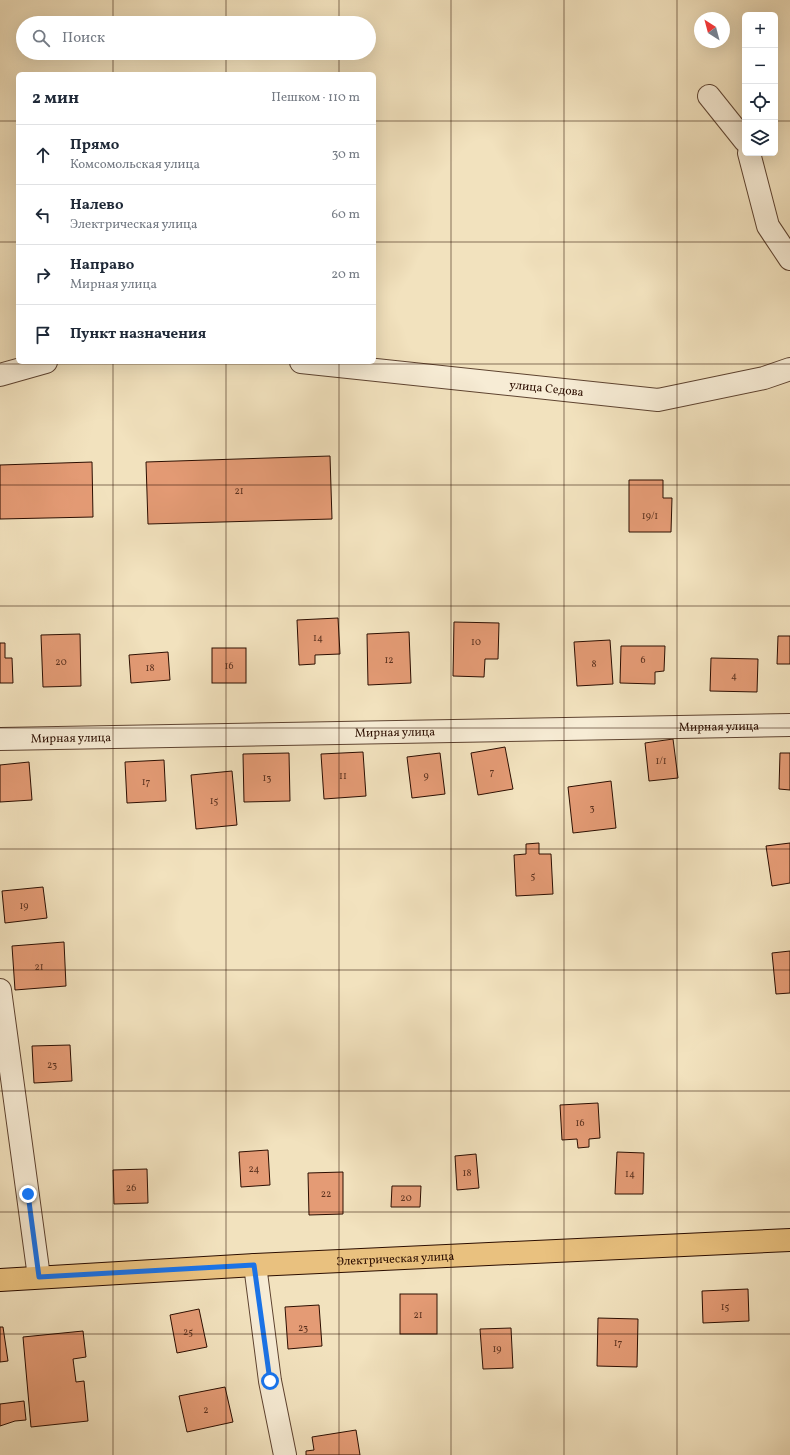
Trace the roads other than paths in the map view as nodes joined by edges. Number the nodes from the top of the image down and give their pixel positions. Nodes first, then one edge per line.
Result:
1 (709, 96) dead end
2 (742, 137) edge
3 (750, 156) edge
4 (790, 259) edge
5 (39, 364) edge
6 (319, 364) edge
7 (790, 369) edge
8 (0, 375) edge
9 (790, 725) edge
10 (0, 739) edge
11 (0, 990) edge
12 (790, 1240) edge
13 (254, 1265) junction
14 (39, 1277) junction
15 (0, 1280) edge
16 (285, 1455) edge

1 - 2 street
3 - 4 street
5 - 8 street
6 - 7 street, улица Седова
9 - 10 street, Мирная улица
11 - 14 street
12 - 13 main road, Электрическая улица
13 - 14 main road, Электрическая улица
13 - 16 street
14 - 15 main road, Электрическая улица

